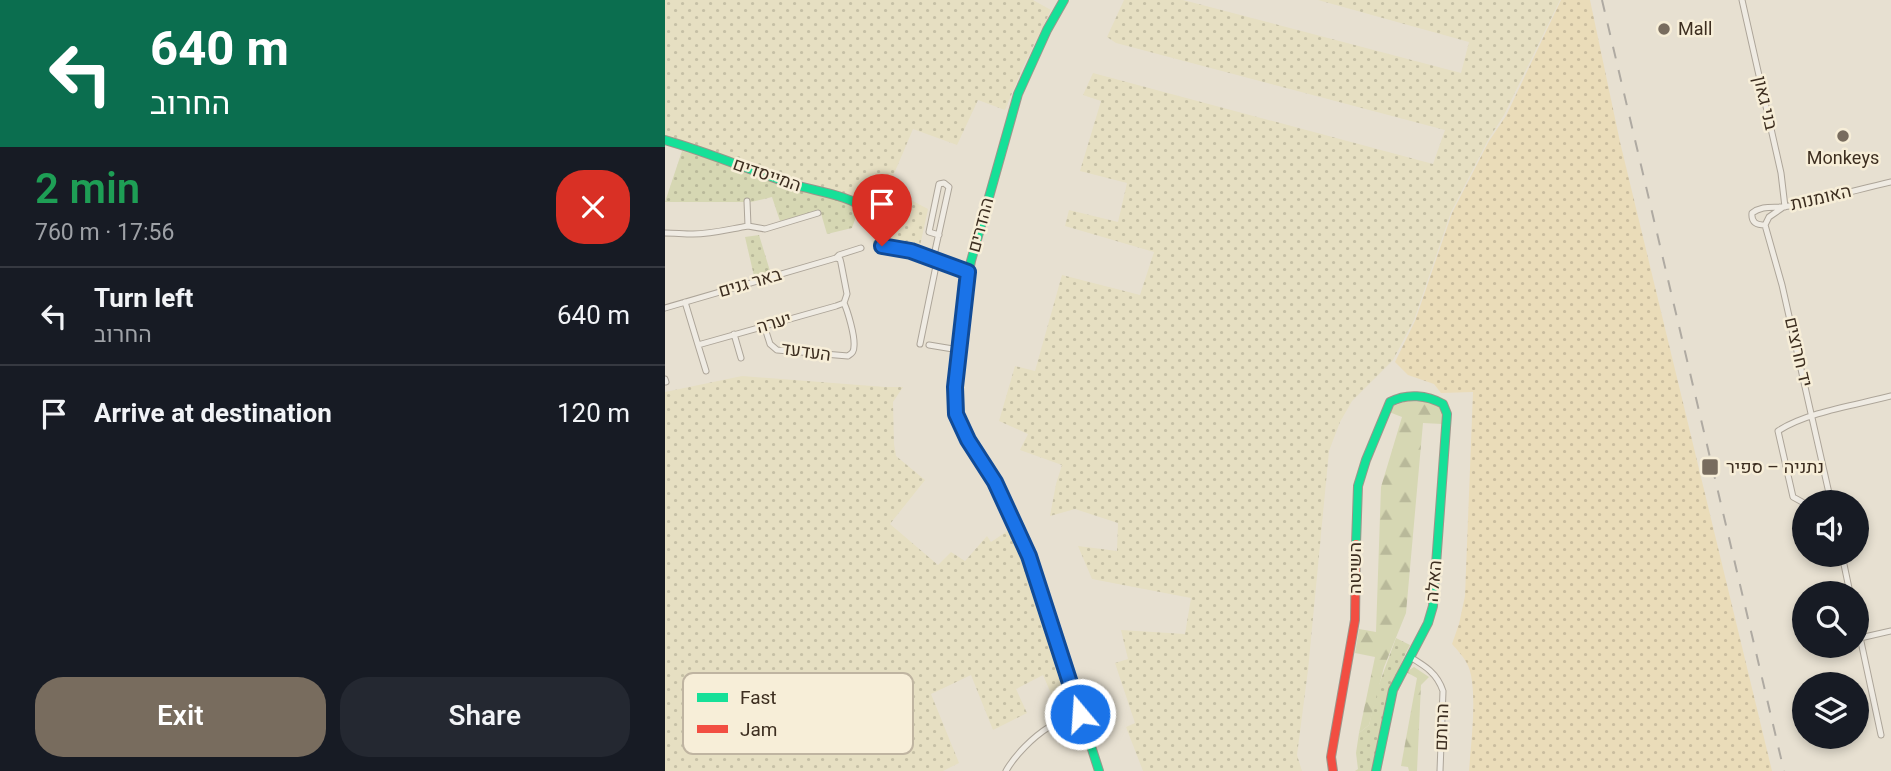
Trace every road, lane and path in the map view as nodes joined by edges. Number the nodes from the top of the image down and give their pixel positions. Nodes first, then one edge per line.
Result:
1 (1064, 0) edge
2 (1742, 0) edge
3 (665, 140) edge
4 (1891, 182) edge
5 (747, 201) dead end
6 (1785, 207) junction
7 (868, 210) dead end
8 (818, 213) dead end
9 (1765, 225) junction
10 (748, 226) junction
11 (665, 233) edge
12 (939, 235) junction
13 (878, 244) dead end
14 (862, 248) dead end
15 (836, 258) junction
16 (935, 260) junction
17 (968, 272) junction
18 (685, 302) junction
19 (844, 303) junction
20 (665, 308) edge
21 (764, 325) junction
22 (734, 334) junction
23 (920, 344) dead end
24 (698, 345) junction
25 (929, 345) dead end
26 (959, 350) junction
27 (741, 358) dead end
28 (706, 371) dead end
29 (1891, 396) edge
30 (1421, 398) joint
31 (1812, 416) junction
32 (1828, 490) edge
33 (1792, 493) edge
34 (1891, 631) edge
35 (1869, 636) edge
36 (1410, 656) junction
37 (1864, 658) edge
38 (1080, 714) junction
39 (1881, 735) dead end
40 (1006, 771) edge
41 (1099, 771) edge
42 (1333, 771) edge
43 (1376, 771) edge
44 (1440, 771) edge

1 - 17 street, ההדרים
2 - 6 street, בני גאון
3 - 7 street, המייסדים
4 - 6 street, האומנות
5 - 10 street
6 - 9 street
6 - 9 street, האומנות
8 - 10 street
9 - 31 street, יד חרוצים
10 - 11 street
12 - 12 street
12 - 16 street
13 - 16 street
14 - 15 street, באר גנים
15 - 18 street, באר גנים
15 - 19 street
16 - 17 street
16 - 23 street
17 - 26 street, ההדרים
18 - 20 street, באר גנים
18 - 24 street
19 - 21 street, יערה
19 - 21 street, העדעד
21 - 22 street, יערה
22 - 24 street, יערה
22 - 27 street
24 - 28 street
25 - 26 street
26 - 38 street, ההדרים
29 - 31 street
30 - 36 street, האלה
30 - 42 street, השיטה
31 - 32 street, יד חרוצים
31 - 33 street
34 - 35 street
36 - 43 street, האלה
36 - 44 street, הרותם
37 - 39 street
38 - 40 street
38 - 41 street, ההדרים

